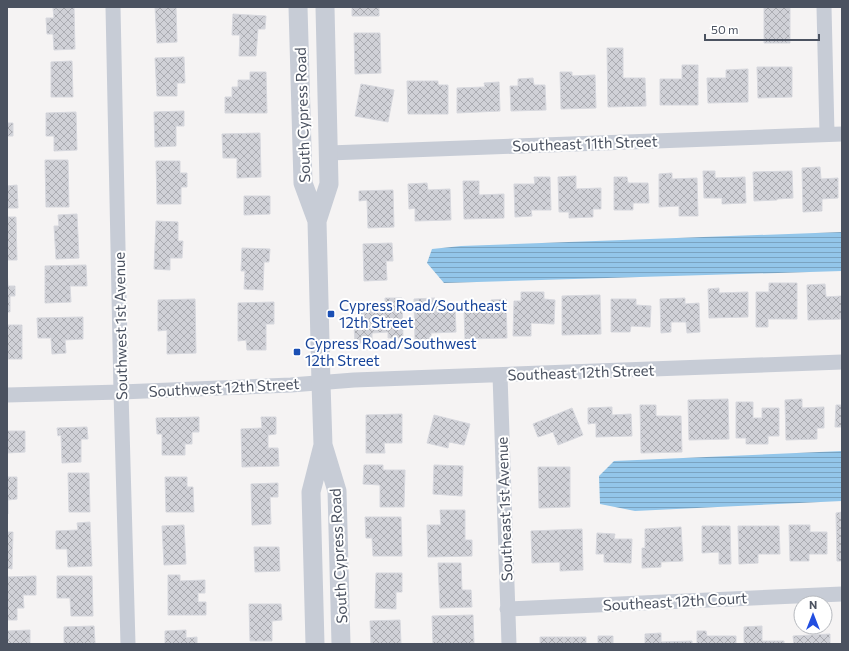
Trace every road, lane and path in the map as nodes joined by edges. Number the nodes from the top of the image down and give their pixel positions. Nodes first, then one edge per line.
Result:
1 (114, 7) edge
2 (298, 7) edge
3 (325, 7) edge
4 (824, 7) edge
5 (827, 134) junction
6 (842, 134) edge
7 (329, 153) junction
8 (317, 221) junction
9 (842, 362) edge
10 (500, 375) junction
11 (320, 383) junction
12 (121, 392) junction
13 (7, 395) edge
14 (324, 445) junction
15 (842, 594) edge
16 (507, 609) junction
17 (128, 644) edge
18 (315, 644) edge
19 (341, 644) edge
20 (509, 644) edge

1 - 12 street, Southwest 1st Avenue
2 - 8 street, South Cypress Road
3 - 7 street, South Cypress Road
4 - 5 street
5 - 6 street, Southeast 11th Street
5 - 7 street, Southeast 11th Street
7 - 8 street, South Cypress Road
8 - 11 street, South Cypress Road
9 - 10 street, Southeast 12th Street
10 - 11 street, Southeast 12th Street
10 - 16 street, Southeast 1st Avenue
11 - 12 street, Southwest 12th Street
11 - 14 street, South Cypress Road
12 - 13 street, Southwest 12th Street
12 - 17 street, Southwest 1st Avenue
14 - 18 street, South Cypress Road
14 - 19 street, South Cypress Road
15 - 16 street, Southeast 12th Court
16 - 20 street, Southeast 1st Avenue

